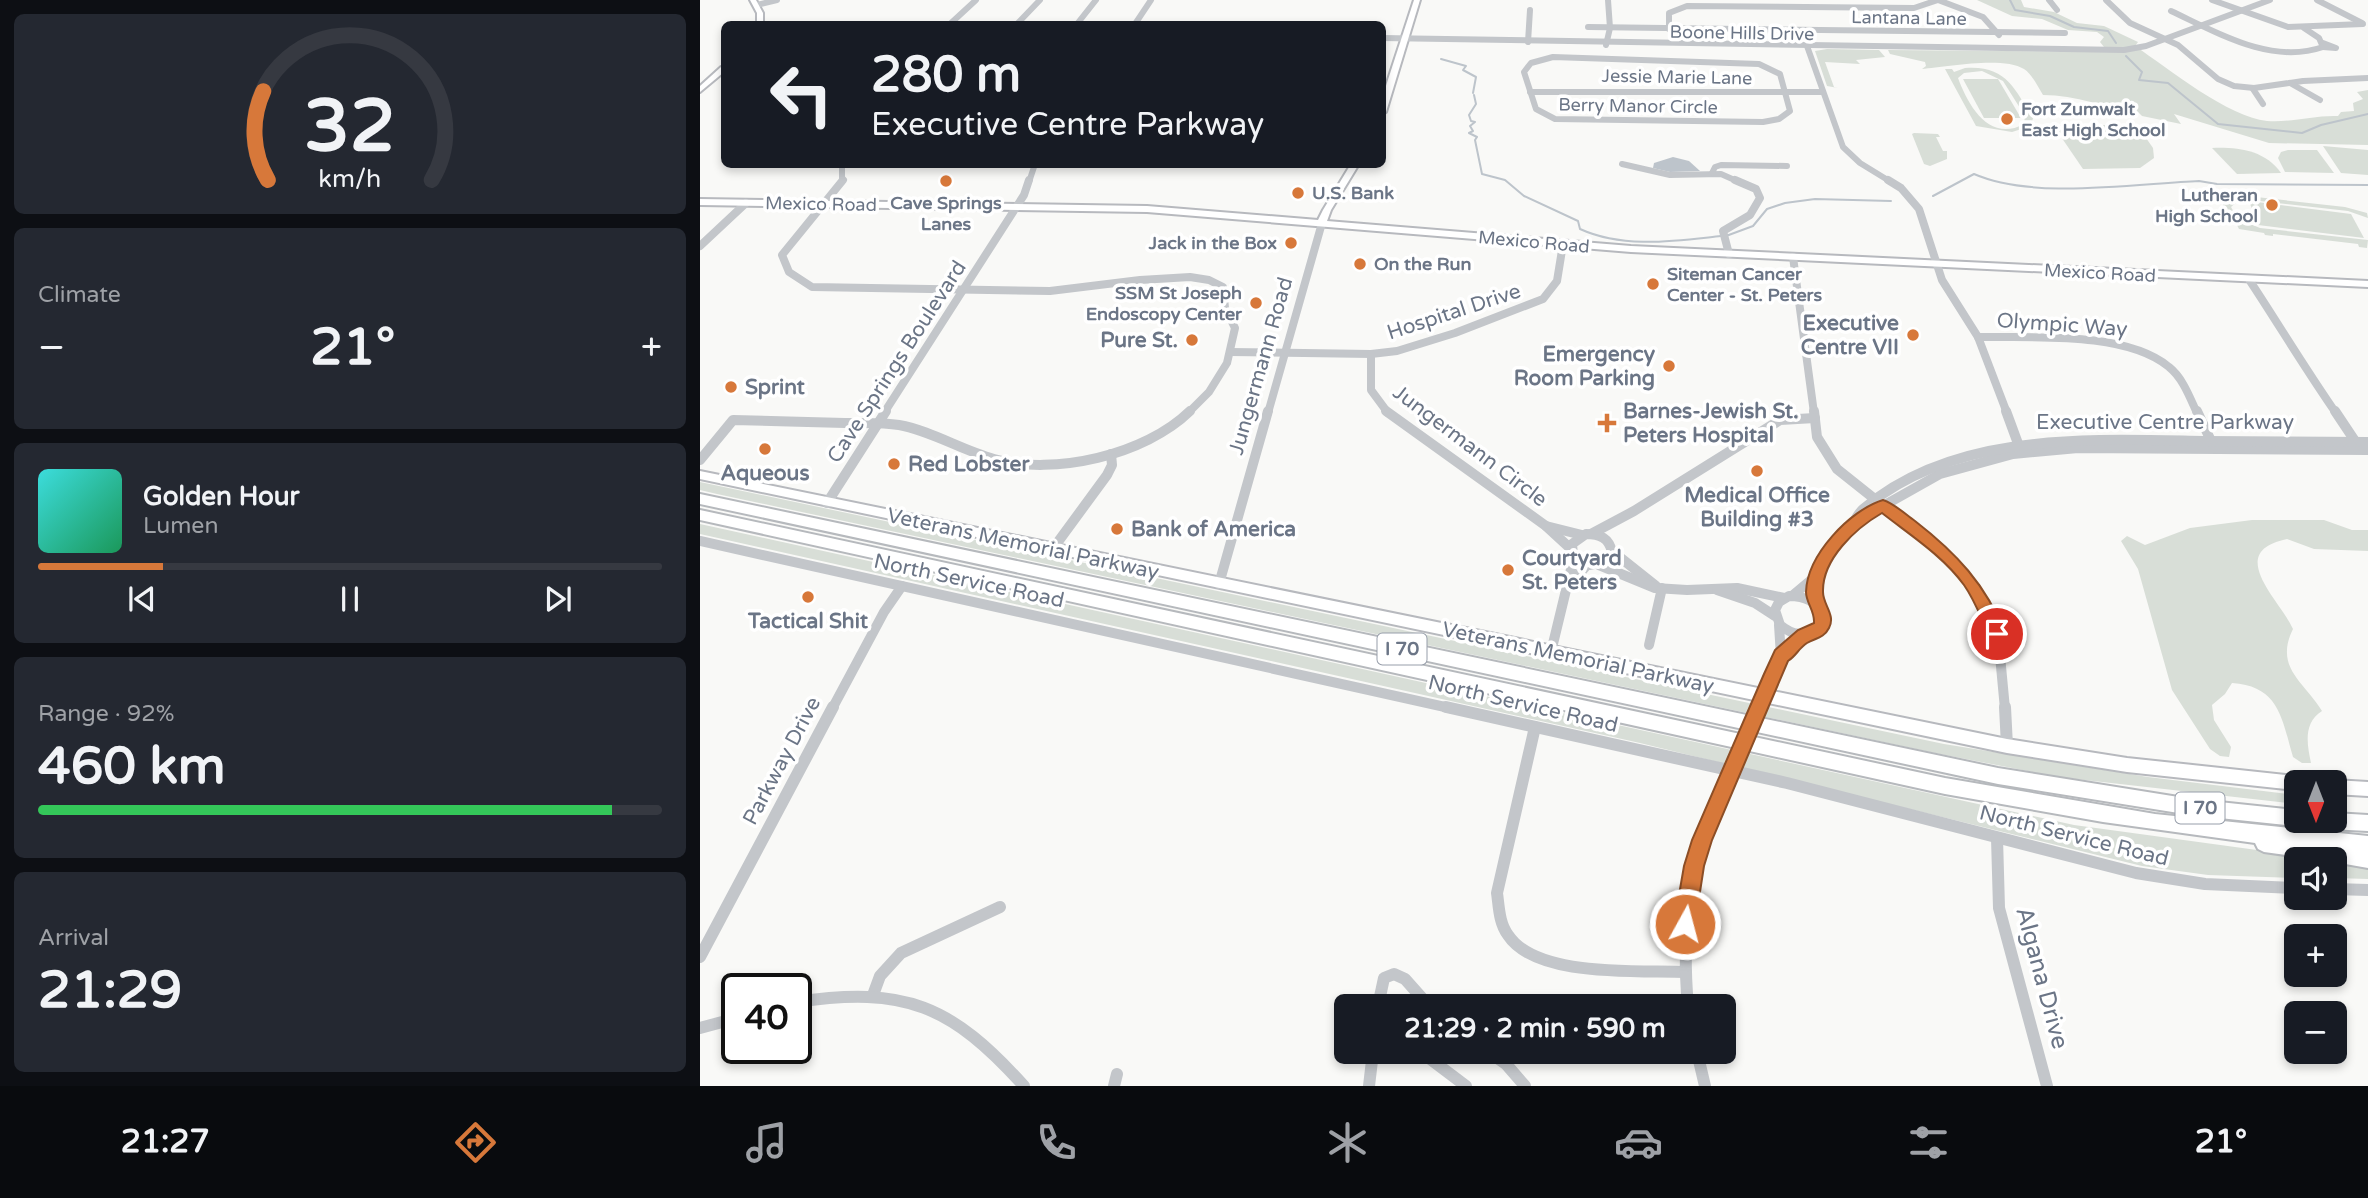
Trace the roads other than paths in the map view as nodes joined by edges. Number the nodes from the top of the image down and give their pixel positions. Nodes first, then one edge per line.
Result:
1 (777, 0) edge
2 (976, 0) edge
3 (1040, 0) edge
4 (1096, 0) edge
5 (1152, 0) edge
6 (1417, 0) edge
7 (1608, 0) edge
8 (1938, 0) edge
9 (2049, 0) edge
10 (2106, 0) edge
11 (2212, 0) edge
12 (2269, 0) edge
13 (2317, 0) edge
14 (755, 3) edge
15 (1780, 3) edge
16 (1666, 6) dead end
17 (1675, 9) junction
18 (1530, 10) dead end
19 (2057, 10) dead end
20 (2171, 11) dead end
21 (2239, 11) junction
22 (760, 21) edge
23 (953, 21) edge
24 (1020, 21) edge
25 (1079, 21) edge
26 (1137, 21) edge
27 (2202, 25) junction
28 (2365, 26) edge
29 (1588, 27) dead end
30 (1610, 28) junction
31 (2304, 28) junction
32 (1669, 29) junction
33 (1997, 33) junction
34 (2065, 33) dead end
35 (2165, 39) junction
36 (1386, 40) edge
37 (1407, 40) junction
38 (1528, 41) junction
39 (1607, 44) junction
40 (1808, 47) junction
41 (2007, 49) junction
42 (1520, 59) dead end
43 (1531, 63) junction
44 (721, 72) edge
45 (2368, 78) edge
46 (2290, 83) junction
47 (2253, 89) junction
48 (700, 90) edge
49 (1530, 92) junction
50 (1786, 92) junction
51 (1823, 92) junction
52 (1386, 94) edge
53 (2320, 100) dead end
54 (2263, 104) dead end
55 (1783, 118) junction
56 (1791, 121) dead end
57 (1622, 164) dead end
58 (1787, 166) dead end
59 (845, 168) edge
60 (1034, 168) edge
61 (1352, 168) edge
62 (1712, 173) junction
63 (700, 202) edge
64 (747, 202) junction
65 (825, 204) junction
66 (1017, 206) junction
67 (1322, 223) junction
68 (1563, 244) junction
69 (700, 246) edge
70 (1729, 254) junction
71 (1793, 257) junction
72 (1936, 264) junction
73 (2250, 281) junction
74 (2368, 285) edge
75 (964, 290) junction
76 (1978, 337) junction
77 (1230, 352) junction
78 (1285, 353) junction
79 (1371, 354) junction
80 (1815, 418) junction
81 (878, 423) junction
82 (2368, 442) edge
83 (2213, 445) junction
84 (2361, 448) edge
85 (2020, 449) junction
86 (1111, 454) junction
87 (700, 460) edge
88 (700, 475) edge
89 (700, 499) edge
90 (827, 503) junction
91 (1879, 503) junction
92 (1634, 511) junction
93 (700, 515) edge
94 (1546, 526) junction
95 (1587, 534) junction
96 (700, 541) edge
97 (1611, 546) junction
98 (1052, 550) junction
99 (1573, 553) junction
100 (1587, 565) junction
101 (1599, 565) junction
102 (1817, 575) junction
103 (1219, 584) junction
104 (902, 586) junction
105 (1569, 587) junction
106 (1659, 587) junction
107 (1717, 590) junction
108 (1788, 597) junction
109 (1817, 606) junction
110 (1777, 620) junction
111 (1804, 635) junction
112 (1649, 645) dead end
113 (1551, 652) junction
114 (1781, 656) junction
115 (1535, 727) junction
116 (2007, 746) junction
117 (2284, 782) edge
118 (2347, 787) edge
119 (2368, 789) edge
120 (2284, 817) edge
121 (2347, 822) edge
122 (2368, 823) edge
123 (2201, 829) junction
124 (1997, 838) junction
125 (2368, 845) edge
126 (2368, 859) edge
127 (2284, 887) edge
128 (2347, 889) edge
129 (2368, 890) edge
130 (999, 907) dead end
131 (700, 957) edge
132 (1685, 972) junction
133 (1381, 994) edge
134 (1418, 994) edge
135 (1687, 994) edge
136 (873, 995) junction
137 (812, 999) edge
138 (721, 1022) edge
139 (700, 1028) edge
140 (1372, 1064) edge
141 (1437, 1064) edge
142 (1506, 1064) edge
143 (1700, 1064) edge
144 (1024, 1086) edge
145 (1369, 1086) edge
146 (1466, 1086) edge
147 (1525, 1086) edge
148 (1705, 1086) edge
149 (2047, 1086) edge

1 - 14 street
2 - 23 street
3 - 24 street
4 - 25 street
5 - 26 street
6 - 37 main road
7 - 30 street
8 - 15 street
8 - 33 street
9 - 19 street
10 - 35 street
11 - 21 street
12 - 21 street, Boone Hills Drive
13 - 28 street
14 - 22 main road
15 - 17 street
16 - 17 street
17 - 32 street
18 - 38 street
20 - 27 street
21 - 27 street, Boone Hills Drive
21 - 31 street
27 - 31 street
27 - 35 street, Boone Hills Drive
28 - 31 street
29 - 30 street, Lantana Lane
30 - 32 street, Lantana Lane
30 - 39 street
32 - 33 street, Lantana Lane
33 - 34 street, Lantana Lane
33 - 41 street
35 - 41 street, Boone Hills Drive
35 - 47 street
36 - 37 street, Boone Hills Drive
37 - 38 street, Boone Hills Drive
37 - 52 main road
38 - 39 street, Boone Hills Drive
39 - 40 street, Boone Hills Drive
40 - 41 street, Boone Hills Drive
40 - 51 street
42 - 43 street
43 - 49 street, Berry Manor Circle
43 - 50 street
44 - 48 main road
45 - 46 street
46 - 47 street
46 - 53 street
47 - 54 street
49 - 50 street, Jessie Marie Lane
49 - 55 street, Berry Manor Circle
50 - 51 street, Jessie Marie Lane
50 - 55 street
51 - 72 street
55 - 56 street
57 - 62 street
58 - 62 street
59 - 65 street
60 - 66 street, Cave Springs Boulevard
61 - 67 main road, Jungermann Road
62 - 70 street
63 - 64 main road, Mexico Road
64 - 65 main road, Mexico Road
64 - 69 street
65 - 66 main road, Mexico Road
65 - 75 street
66 - 67 main road, Mexico Road
66 - 75 street, Cave Springs Boulevard
67 - 68 main road, Mexico Road
67 - 78 street, Jungermann Road
68 - 70 main road, Mexico Road
68 - 79 street, Hospital Drive
70 - 71 main road, Mexico Road
71 - 72 main road, Mexico Road
71 - 80 street
72 - 73 main road, Mexico Road
72 - 76 street
73 - 74 main road, Mexico Road
73 - 84 street
75 - 77 street
75 - 81 street, Cave Springs Boulevard
76 - 83 street, Olympic Way
76 - 85 street
77 - 78 street, Hospital Drive
77 - 86 street
78 - 79 street, Hospital Drive
78 - 103 street, Jungermann Road
79 - 94 street, Jungermann Circle
80 - 91 street
80 - 92 street
81 - 86 street
81 - 87 street
81 - 90 street, Cave Springs Boulevard
82 - 84 street, Executive Centre Parkway
83 - 84 street, Executive Centre Parkway
83 - 85 street, Executive Centre Parkway
85 - 91 street, Executive Centre Parkway
86 - 98 street
88 - 90 main road, Veterans Memorial Parkway
89 - 120 highway, I 70
90 - 98 main road, Veterans Memorial Parkway
91 - 102 street, Executive Centre Parkway
91 - 116 street
92 - 95 street
92 - 97 street
93 - 123 highway, I 70
94 - 95 street, Jungermann Circle
94 - 99 street, Jungermann Circle
95 - 97 street
95 - 99 street
96 - 104 street, North Service Road
97 - 101 street
97 - 106 street
98 - 103 main road, Veterans Memorial Parkway
99 - 100 street
99 - 105 street
100 - 101 street
100 - 105 street
101 - 106 street
102 - 108 street, Executive Centre Parkway
102 - 109 street, Executive Centre Parkway
103 - 113 main road, Veterans Memorial Parkway
104 - 115 street, North Service Road
104 - 131 street, Parkway Drive
105 - 113 street
106 - 107 street
106 - 112 street
107 - 108 street
107 - 110 street
108 - 109 street
108 - 110 street
109 - 111 street
110 - 111 street
110 - 114 street
111 - 114 street
113 - 116 main road, Veterans Memorial Parkway
114 - 132 street, bridge
115 - 124 street, North Service Road
115 - 132 street
116 - 117 main road, Veterans Memorial Parkway
118 - 119 main road
121 - 122 highway
123 - 125 highway, I 70
123 - 126 highway
124 - 127 street, North Service Road
124 - 149 street, Algana Drive
128 - 129 street
130 - 136 street
132 - 135 street
133 - 134 street
136 - 137 street
136 - 144 street
138 - 139 street
140 - 145 street
141 - 146 street
142 - 147 street
143 - 148 street

